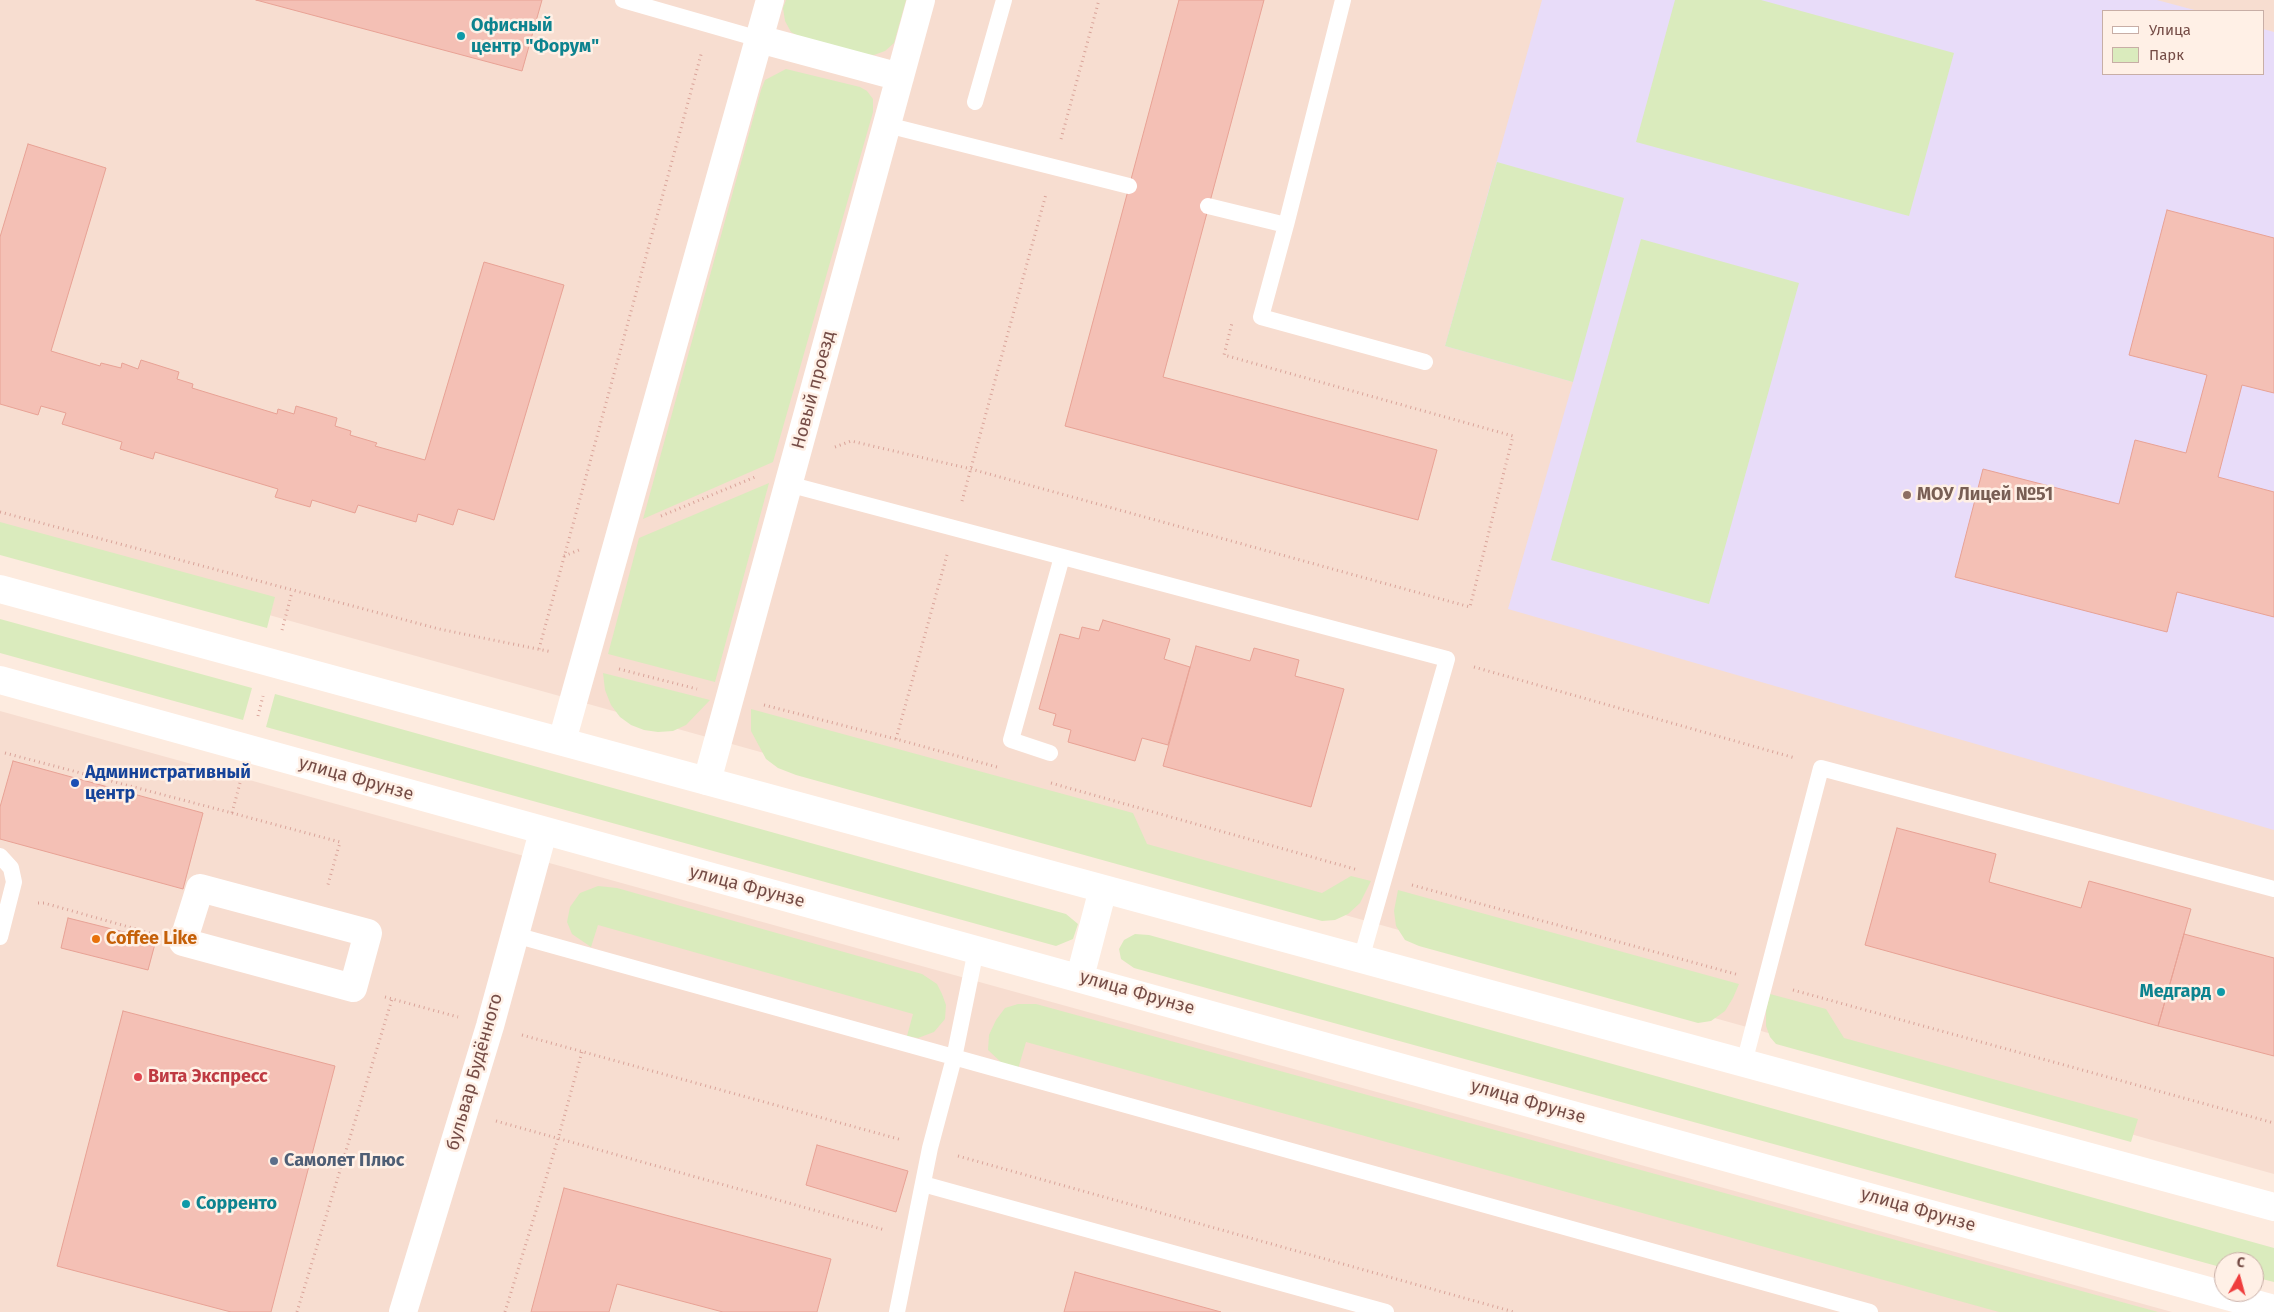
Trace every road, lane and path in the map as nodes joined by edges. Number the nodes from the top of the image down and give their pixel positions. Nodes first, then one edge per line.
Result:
1 (623, 0) edge
2 (770, 0) edge
3 (921, 0) edge
4 (1004, 0) edge
5 (1099, 0) edge
6 (1343, 0) edge
7 (709, 25) junction
8 (759, 39) junction
9 (900, 77) junction
10 (975, 102) dead end
11 (887, 125) junction
12 (1054, 166) junction
13 (1129, 186) dead end
14 (1208, 206) dead end
15 (1286, 225) junction
16 (1233, 319) dead end
17 (1425, 362) dead end
18 (827, 450) dead end
19 (971, 470) junction
20 (758, 476) dead end
21 (788, 484) junction
22 (0, 512) edge
23 (955, 528) junction
24 (621, 533) junction
25 (564, 556) junction
26 (1062, 557) junction
27 (0, 589) edge
28 (539, 649) junction
29 (1447, 659) junction
30 (585, 660) junction
31 (0, 680) edge
32 (729, 697) junction
33 (896, 739) junction
34 (562, 742) junction
35 (1050, 753) dead end
36 (1793, 756) dead end
37 (1002, 769) dead end
38 (707, 781) junction
39 (1050, 782) dead end
40 (232, 813) dead end
41 (543, 832) junction
42 (0, 856) edge
43 (1386, 878) junction
44 (1103, 889) junction
45 (2274, 889) edge
46 (318, 920) junction
47 (515, 935) junction
48 (0, 938) edge
49 (976, 950) junction
50 (1361, 959) junction
51 (1080, 977) junction
52 (1765, 982) junction
53 (392, 999) dead end
54 (490, 1026) junction
55 (582, 1052) junction
56 (954, 1058) junction
57 (1744, 1063) junction
58 (464, 1112) junction
59 (2274, 1123) edge
60 (558, 1139) junction
61 (930, 1148) junction
62 (923, 1184) junction
63 (2274, 1206) edge
64 (889, 1232) dead end
65 (2274, 1309) edge
66 (297, 1312) edge
67 (403, 1312) edge
68 (505, 1312) edge
69 (897, 1312) edge
70 (1386, 1312) edge
71 (1514, 1312) edge
72 (1870, 1312) edge

1 - 7 lane
2 - 8 main road
3 - 9 main road, Новый проезд
4 - 10 lane
5 - 12 path
6 - 15 lane
7 - 8 lane
7 - 25 path
8 - 9 main road
8 - 24 main road
9 - 11 main road, Новый проезд
11 - 12 lane
11 - 21 main road, Новый проезд
12 - 13 lane
12 - 19 path
14 - 15 lane
15 - 17 lane
16 - 19 path
18 - 19 path
19 - 23 path
20 - 24 path
21 - 23 lane
21 - 32 main road, Новый проезд
22 - 28 path
23 - 26 lane
23 - 33 path
24 - 25 path
24 - 30 main road
25 - 28 path
26 - 29 lane
26 - 35 lane
27 - 34 main road
28 - 30 path
29 - 36 path
29 - 43 lane
30 - 32 path
30 - 34 main road
31 - 41 main road, улица Фрунзе
32 - 33 path
32 - 38 main road, Новый проезд
33 - 37 path
34 - 38 main road
38 - 44 main road
39 - 43 path
40 - 46 path
41 - 47 main road, бульвар Будённого
41 - 49 main road, улица Фрунзе
42 - 48 lane
43 - 50 lane
43 - 52 path
44 - 50 main road
44 - 51 main road
45 - 52 lane
46 - 46 main road
47 - 54 main road, бульвар Будённого
47 - 56 lane
49 - 51 main road, улица Фрунзе
49 - 56 lane
50 - 57 main road
51 - 65 main road, улица Фрунзе
52 - 57 lane
52 - 59 path
53 - 66 path
54 - 55 path
54 - 58 main road, бульвар Будённого
55 - 60 path
55 - 61 path
56 - 61 lane
56 - 72 lane
57 - 63 main road
58 - 60 path
58 - 67 main road, бульвар Будённого
60 - 64 path
60 - 68 path
61 - 62 lane
61 - 71 path
62 - 69 lane
62 - 70 lane

